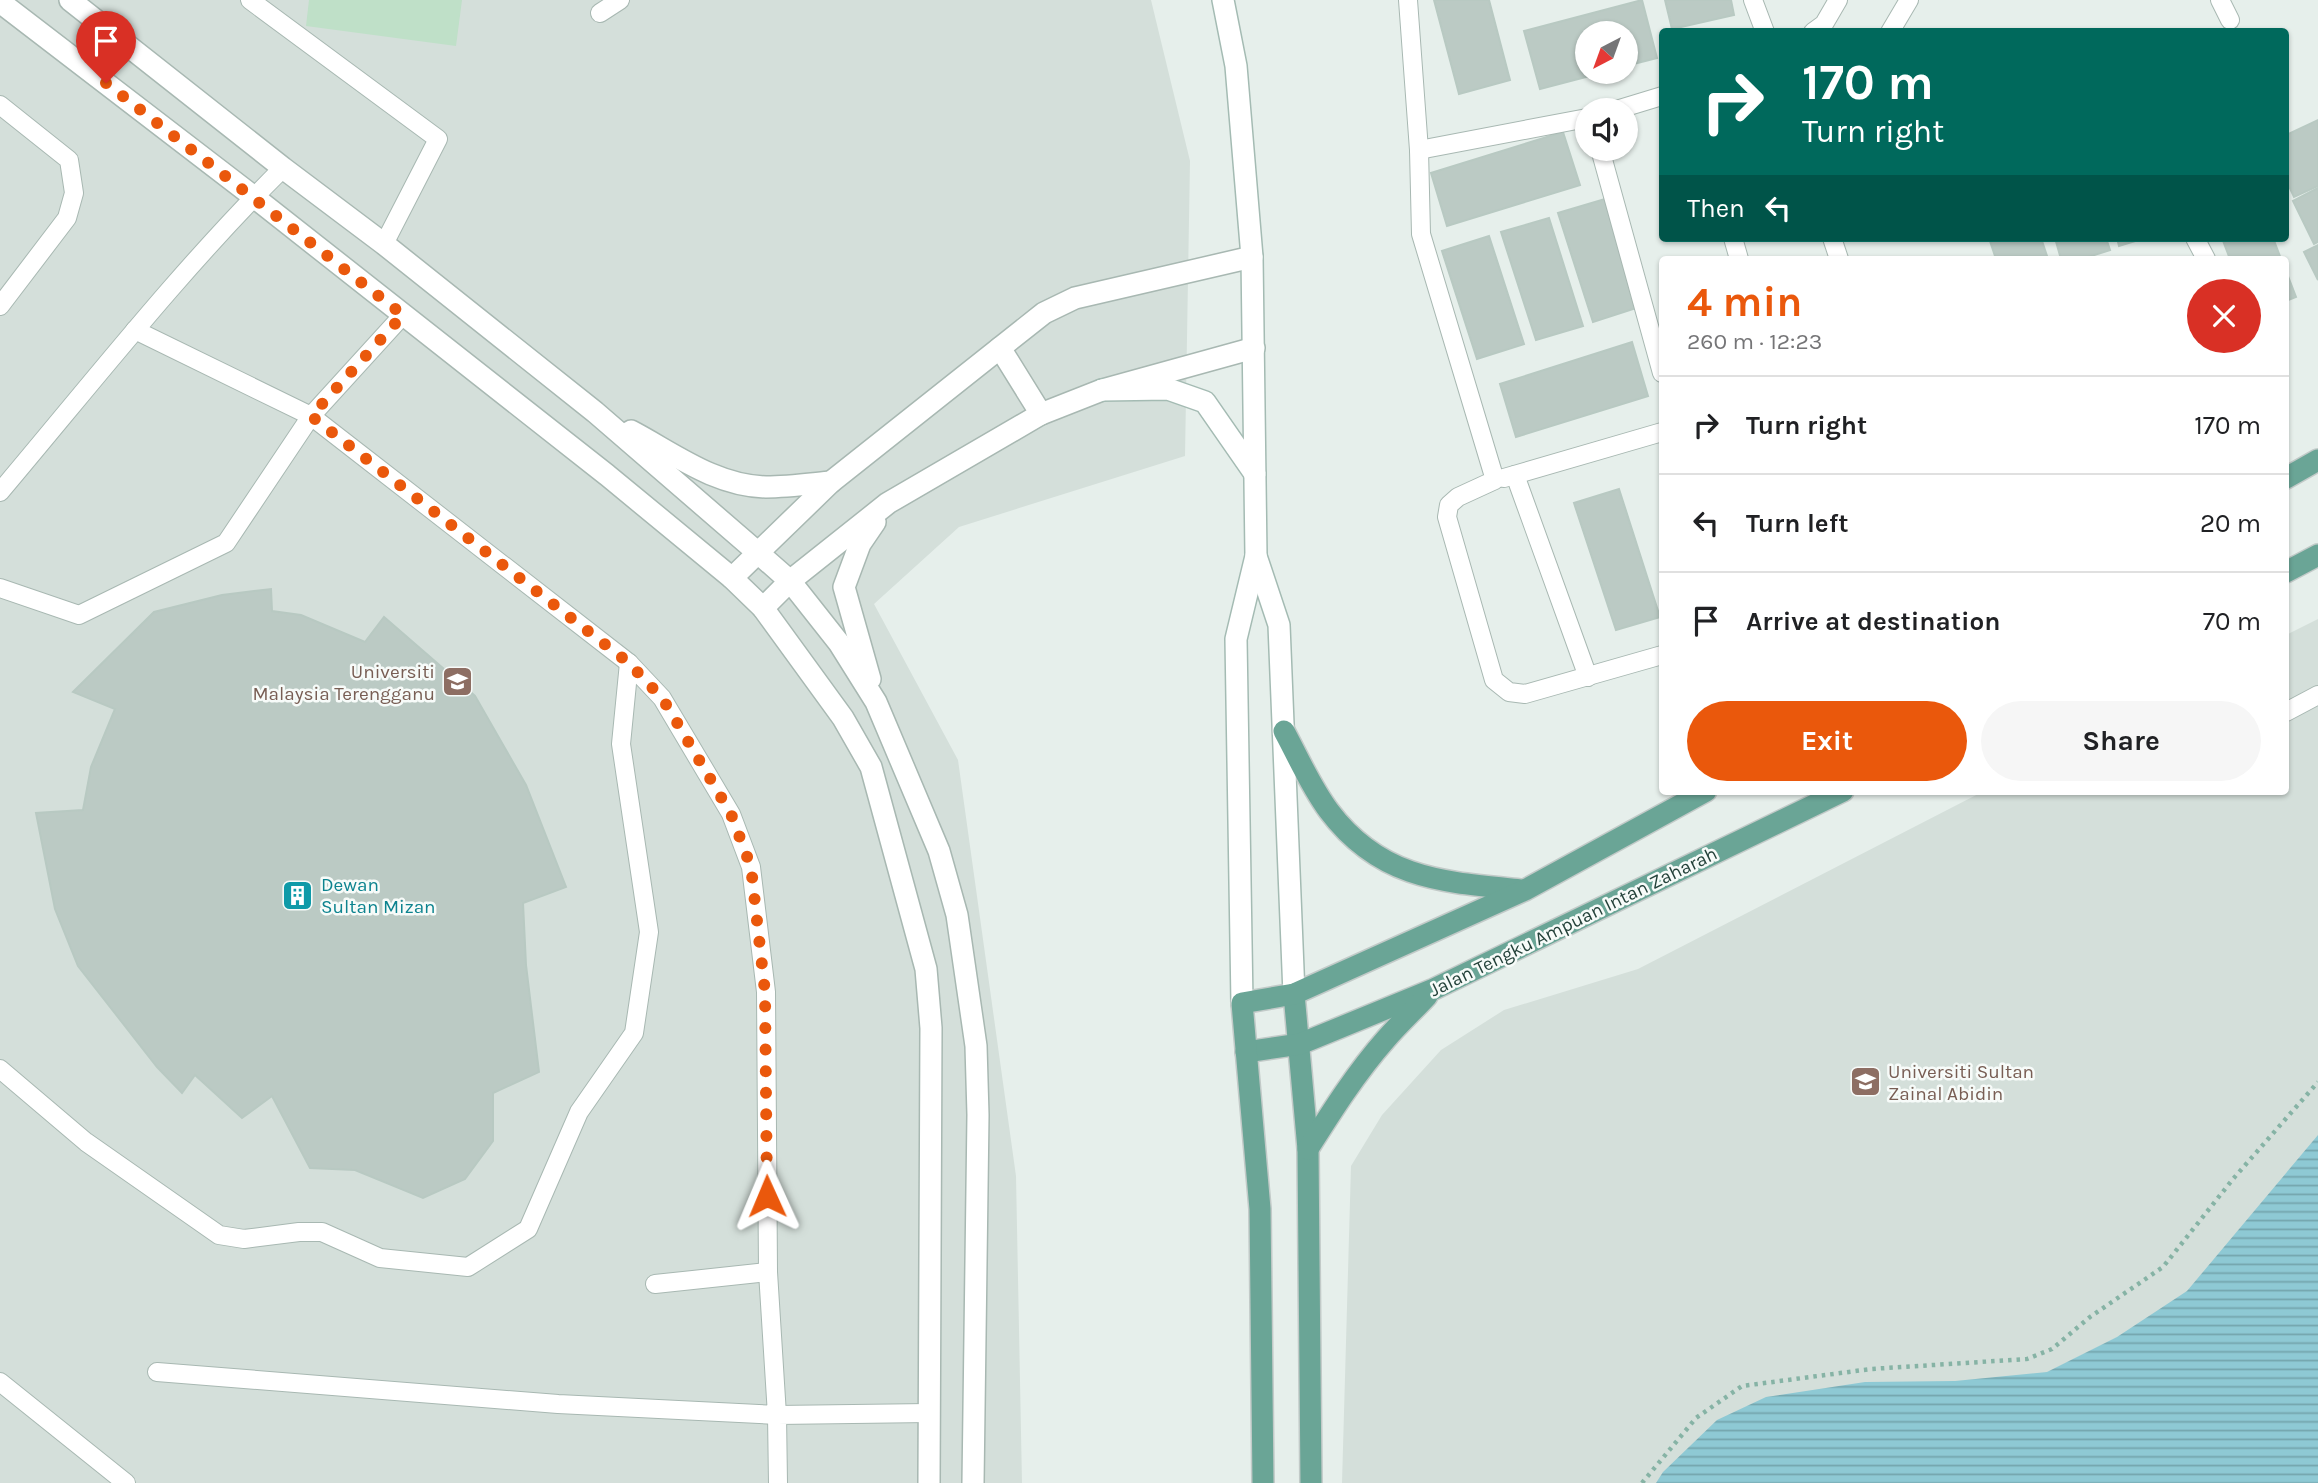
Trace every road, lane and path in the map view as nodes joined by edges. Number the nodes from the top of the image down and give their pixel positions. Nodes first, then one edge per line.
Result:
1 (69, 0) edge
2 (250, 0) edge
3 (620, 0) edge
4 (1223, 0) edge
5 (1408, 0) edge
6 (1753, 0) edge
7 (1838, 0) edge
8 (1909, 0) edge
9 (2220, 0) edge
10 (0, 2) edge
11 (600, 13) dead end
12 (2230, 20) dead end
13 (1764, 28) edge
14 (1818, 28) edge
15 (1892, 28) edge
16 (1659, 97) edge
17 (1638, 103) edge
18 (0, 105) edge
19 (1575, 120) edge
20 (1419, 150) junction
21 (1603, 161) edge
22 (283, 168) junction
23 (254, 197) junction
24 (384, 244) junction
25 (1252, 257) junction
26 (0, 306) edge
27 (403, 315) junction
28 (135, 330) junction
29 (1000, 348) junction
30 (1254, 348) junction
31 (1659, 362) edge
32 (1102, 390) junction
33 (594, 412) junction
34 (1041, 414) junction
35 (311, 416) junction
36 (1659, 433) edge
37 (2318, 460) edge
38 (1255, 474) junction
39 (1516, 475) junction
40 (2289, 476) edge
41 (1495, 480) junction
42 (831, 482) junction
43 (0, 492) edge
44 (888, 503) junction
45 (757, 552) junction
46 (2318, 555) edge
47 (1256, 556) junction
48 (2289, 570) edge
49 (732, 578) junction
50 (790, 581) junction
51 (0, 588) edge
52 (763, 608) junction
53 (1659, 657) edge
54 (629, 663) junction
55 (1588, 677) junction
56 (2318, 695) edge
57 (876, 702) junction
58 (2289, 710) edge
59 (1284, 731) junction
60 (1699, 795) edge
61 (1835, 795) edge
62 (1525, 890) junction
63 (1434, 989) junction
64 (1294, 994) junction
65 (1242, 1003) junction
66 (1300, 1044) junction
67 (1246, 1052) junction
68 (0, 1069) edge
69 (2318, 1082) edge
70 (1308, 1149) junction
71 (768, 1272) junction
72 (655, 1284) dead end
73 (157, 1372) dead end
74 (0, 1382) edge
75 (929, 1413) junction
76 (777, 1415) junction
77 (126, 1483) edge
78 (778, 1483) edge
79 (929, 1483) edge
80 (973, 1483) edge
81 (1263, 1483) edge
82 (1311, 1483) edge
83 (1642, 1483) edge

1 - 22 street
2 - 24 lane
3 - 11 lane
4 - 25 street
5 - 20 lane
6 - 13 lane
7 - 14 lane
8 - 15 lane
9 - 12 lane
10 - 23 street
16 - 17 lane
18 - 26 lane
19 - 20 lane
20 - 41 lane
21 - 31 lane
22 - 23 lane
22 - 24 street
23 - 27 street
23 - 28 lane
24 - 33 street
25 - 29 street
25 - 30 street
27 - 35 lane
27 - 49 street
28 - 35 lane
28 - 43 lane
29 - 34 street
29 - 42 street
30 - 32 street
30 - 38 street
32 - 34 street
32 - 38 street
33 - 42 street
33 - 45 street
34 - 44 street
35 - 51 lane
35 - 54 lane
36 - 39 lane
37 - 40 main road
38 - 47 street
39 - 41 lane
39 - 55 lane
41 - 55 lane
42 - 45 street
44 - 50 street
44 - 57 street
45 - 49 street
45 - 50 street
46 - 48 main road
47 - 59 street
47 - 65 street
49 - 52 street
50 - 52 street
50 - 57 street
52 - 75 street
53 - 55 lane
54 - 68 lane
54 - 71 lane
56 - 58 lane
57 - 80 street
59 - 62 main road
59 - 64 street
60 - 62 main road
61 - 63 main road, Jalan Tengku Ampuan Intan Zaharah
62 - 64 main road
63 - 66 main road, Jalan Tengku Ampuan Intan Zaharah
63 - 70 main road
64 - 65 main road
64 - 66 main road
65 - 67 main road
66 - 67 main road, Jalan Tengku Ampuan Intan Zaharah
66 - 70 main road
67 - 81 main road
69 - 83 path
70 - 82 main road
71 - 72 lane
71 - 76 lane
73 - 76 lane
74 - 77 lane
75 - 76 lane
75 - 79 street
76 - 78 lane

